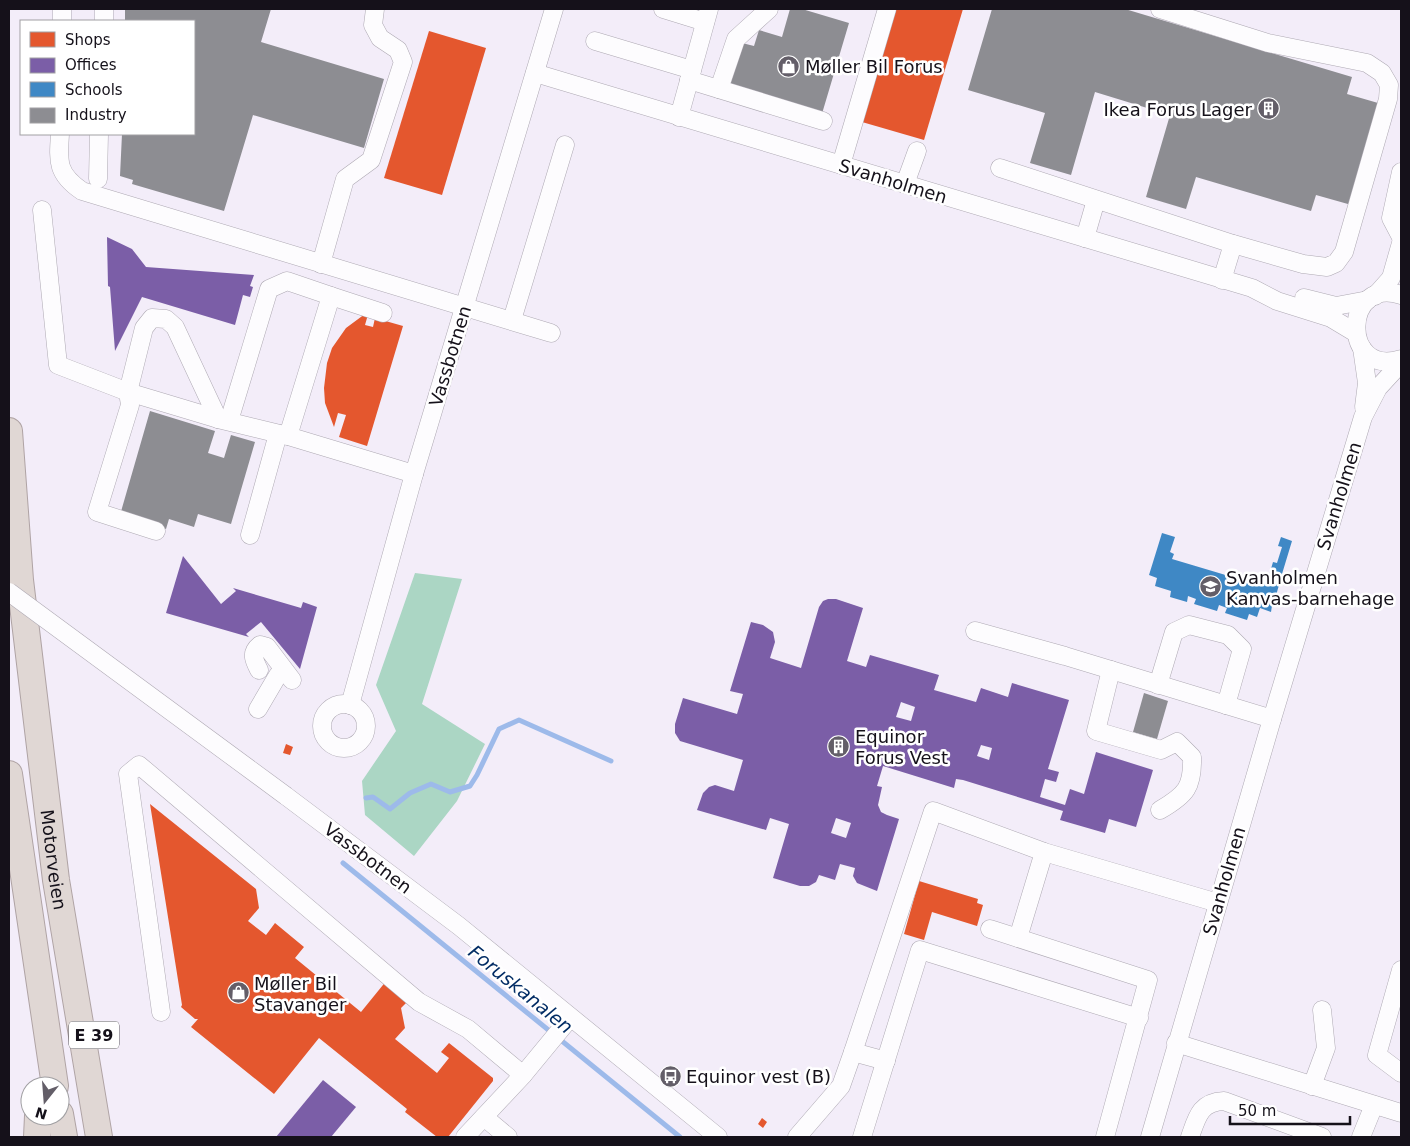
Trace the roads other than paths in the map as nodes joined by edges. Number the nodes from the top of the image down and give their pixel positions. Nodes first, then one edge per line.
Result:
1 (375, 9) edge
2 (554, 9) edge
3 (663, 9) edge
4 (769, 9) edge
5 (887, 9) edge
6 (1160, 9) edge
7 (707, 16) edge
8 (595, 41) dead end
9 (535, 73) junction
10 (691, 75) junction
11 (719, 90) junction
12 (679, 117) junction
13 (823, 121) dead end
14 (60, 135) edge
15 (99, 135) edge
16 (565, 145) dead end
17 (917, 151) dead end
18 (841, 165) junction
19 (1000, 168) dead end
20 (1401, 172) edge
21 (98, 179) dead end
22 (905, 184) junction
23 (1096, 200) junction
24 (42, 210) dead end
25 (1401, 237) edge
26 (1085, 238) junction
27 (1401, 243) edge
28 (1233, 244) junction
29 (321, 264) junction
30 (1222, 280) junction
31 (1252, 288) junction
32 (1401, 295) edge
33 (331, 296) junction
34 (1372, 298) junction
35 (465, 307) junction
36 (383, 313) dead end
37 (512, 320) junction
38 (551, 333) dead end
39 (1359, 341) junction
40 (1401, 359) edge
41 (1401, 363) edge
42 (128, 392) junction
43 (1363, 417) junction
44 (224, 420) junction
45 (9, 431) edge
46 (283, 435) junction
47 (414, 474) junction
48 (156, 531) dead end
49 (250, 535) dead end
50 (14, 586) edge
51 (974, 631) dead end
52 (259, 670) dead end
53 (1111, 670) junction
54 (1158, 685) junction
55 (350, 704) dead end
56 (1226, 705) junction
57 (258, 709) dead end
58 (1272, 719) junction
59 (9, 774) edge
60 (1160, 810) dead end
61 (1044, 852) junction
62 (1218, 903) junction
63 (990, 929) dead end
64 (66, 935) junction
65 (1018, 938) junction
66 (1401, 970) edge
67 (1322, 1010) dead end
68 (161, 1012) dead end
69 (1139, 1018) junction
70 (560, 1030) junction
71 (47, 1036) junction
72 (1176, 1043) junction
73 (854, 1052) junction
74 (886, 1061) junction
75 (1401, 1073) edge
76 (523, 1074) junction
77 (41, 1076) edge
78 (53, 1076) edge
79 (1312, 1086) junction
80 (1374, 1105) junction
81 (1401, 1113) edge
82 (484, 1117) junction
83 (501, 1135) edge
84 (99, 1137) edge
85 (114, 1137) edge
86 (465, 1137) edge
87 (718, 1137) edge
88 (797, 1137) edge
89 (862, 1137) edge
90 (1105, 1137) edge
91 (1150, 1137) edge
92 (1190, 1137) edge
93 (1322, 1137) edge
94 (1361, 1137) edge

1 - 29 street
2 - 9 street, Vassbotnen
3 - 7 street
4 - 11 street
5 - 18 street
6 - 28 street
7 - 10 street
8 - 10 street
9 - 12 street, Svanholmen
9 - 35 street, Vassbotnen
10 - 11 street
10 - 12 street
11 - 13 street
12 - 18 street, Svanholmen
14 - 29 street
15 - 21 street
16 - 37 street
17 - 22 street
18 - 22 street, Svanholmen
19 - 23 street
20 - 25 street
22 - 26 street, Svanholmen
23 - 26 street
23 - 28 street
24 - 42 street
26 - 30 street, Svanholmen
27 - 34 street
28 - 30 street
29 - 35 street
30 - 31 street, Svanholmen
31 - 34 street, Svanholmen
31 - 39 street, Svanholmen
32 - 34 street, Svanholmen
33 - 36 street
33 - 44 street
33 - 46 street
34 - 39 street
35 - 37 street
35 - 47 street, Vassbotnen
37 - 38 street
39 - 40 street
39 - 43 street, Svanholmen
41 - 43 street, Svanholmen
42 - 44 street
42 - 44 street
42 - 48 street
43 - 58 street, Svanholmen
44 - 46 street
45 - 50 highway, E 39
46 - 47 street
46 - 49 street
47 - 55 street, Vassbotnen
50 - 64 highway, Motorveien / E 39
50 - 70 street, Vassbotnen, bridge
51 - 53 street
52 - 57 street
53 - 54 street
53 - 60 street
54 - 56 street
54 - 56 street
56 - 58 street
58 - 62 street, Svanholmen
59 - 71 highway, Motorveien / E 39
61 - 62 street
61 - 65 street
61 - 73 street
62 - 72 street, Svanholmen
63 - 65 street
64 - 84 highway, Motorveien / E 39
64 - 85 highway, E 39
65 - 69 street
66 - 75 street
67 - 79 street
68 - 76 street
69 - 74 street
69 - 90 street
70 - 76 street
70 - 87 street, Vassbotnen
71 - 77 highway, E 39
71 - 78 highway, Motorveien / E 39
72 - 79 street
72 - 91 street, Svanholmen
73 - 74 street
73 - 88 street
74 - 89 street
76 - 82 street
79 - 80 street
80 - 81 street
80 - 94 street
82 - 83 street
82 - 86 street
92 - 93 street

